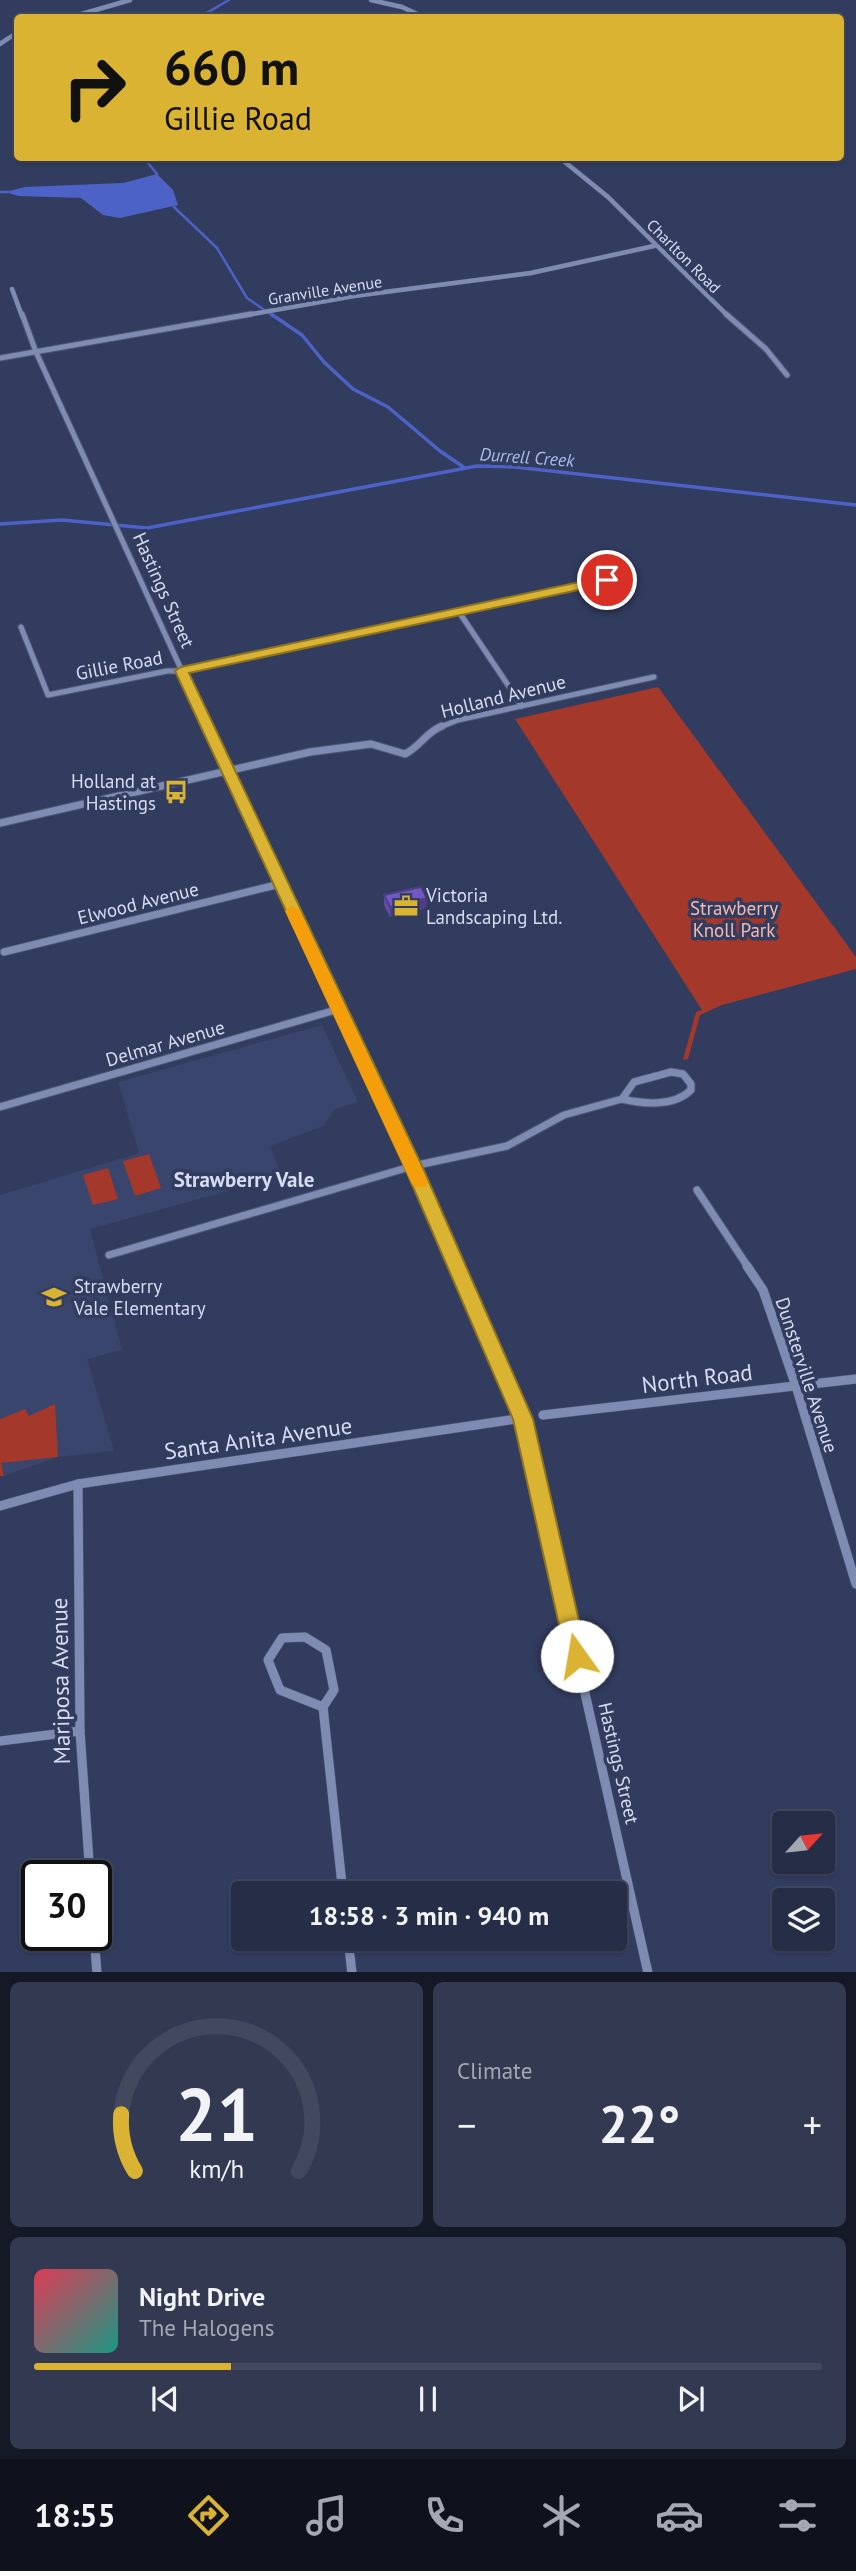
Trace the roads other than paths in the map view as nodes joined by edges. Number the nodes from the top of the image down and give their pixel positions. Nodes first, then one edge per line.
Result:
1 (130, 0) edge
2 (371, 0) edge
3 (82, 14) edge
4 (417, 14) edge
5 (564, 161) edge
6 (654, 246) junction
7 (12, 289) dead end
8 (36, 352) junction
9 (0, 358) edge
10 (787, 375) dead end
11 (607, 580) dead end
12 (459, 612) junction
13 (20, 627) dead end
14 (181, 671) junction
15 (654, 677) dead end
16 (522, 706) junction
17 (228, 772) junction
18 (0, 823) edge
19 (280, 884) junction
20 (4, 952) dead end
21 (339, 1009) junction
22 (622, 1099) junction
23 (0, 1107) edge
24 (413, 1166) junction
25 (697, 1190) dead end
26 (109, 1255) dead end
27 (856, 1379) edge
28 (796, 1385) junction
29 (543, 1415) dead end
30 (523, 1419) junction
31 (78, 1484) junction
32 (0, 1506) edge
33 (856, 1584) edge
34 (323, 1707) junction
35 (80, 1731) junction
36 (0, 1741) edge
37 (89, 1860) edge
38 (342, 1881) edge
39 (95, 1951) edge
40 (349, 1951) edge
41 (97, 1972) edge
42 (352, 1972) edge
43 (648, 1972) edge

1 - 3 street
2 - 4 street
5 - 6 street, Charlton Road
6 - 8 street, Granville Avenue
6 - 10 street, Charlton Road
7 - 8 street, Hastings Street
8 - 9 street, Granville Avenue
8 - 14 street, Hastings Street
11 - 12 street, Gillie Road
12 - 14 street, Gillie Road
12 - 16 street
13 - 14 street, Gillie Road
14 - 17 street, Hastings Street
15 - 16 street, Holland Avenue
16 - 17 street, Holland Avenue
17 - 18 street, Holland Avenue
17 - 19 street, Hastings Street
19 - 20 street, Elwood Avenue
19 - 21 street, Hastings Street
21 - 23 street, Delmar Avenue
21 - 24 street, Hastings Street
22 - 22 street
22 - 24 street
24 - 26 street
24 - 30 street, Hastings Street
25 - 28 street, Dunsterville Avenue
27 - 28 street, North Road
28 - 29 street, North Road
28 - 33 street, Dunsterville Avenue
30 - 31 street, Santa Anita Avenue
30 - 43 street, Hastings Street
31 - 32 street, Santa Anita Avenue
31 - 35 street, Mariposa Avenue
34 - 34 street
34 - 38 street
35 - 36 street
35 - 37 street, Mariposa Avenue
39 - 41 street
40 - 42 street

